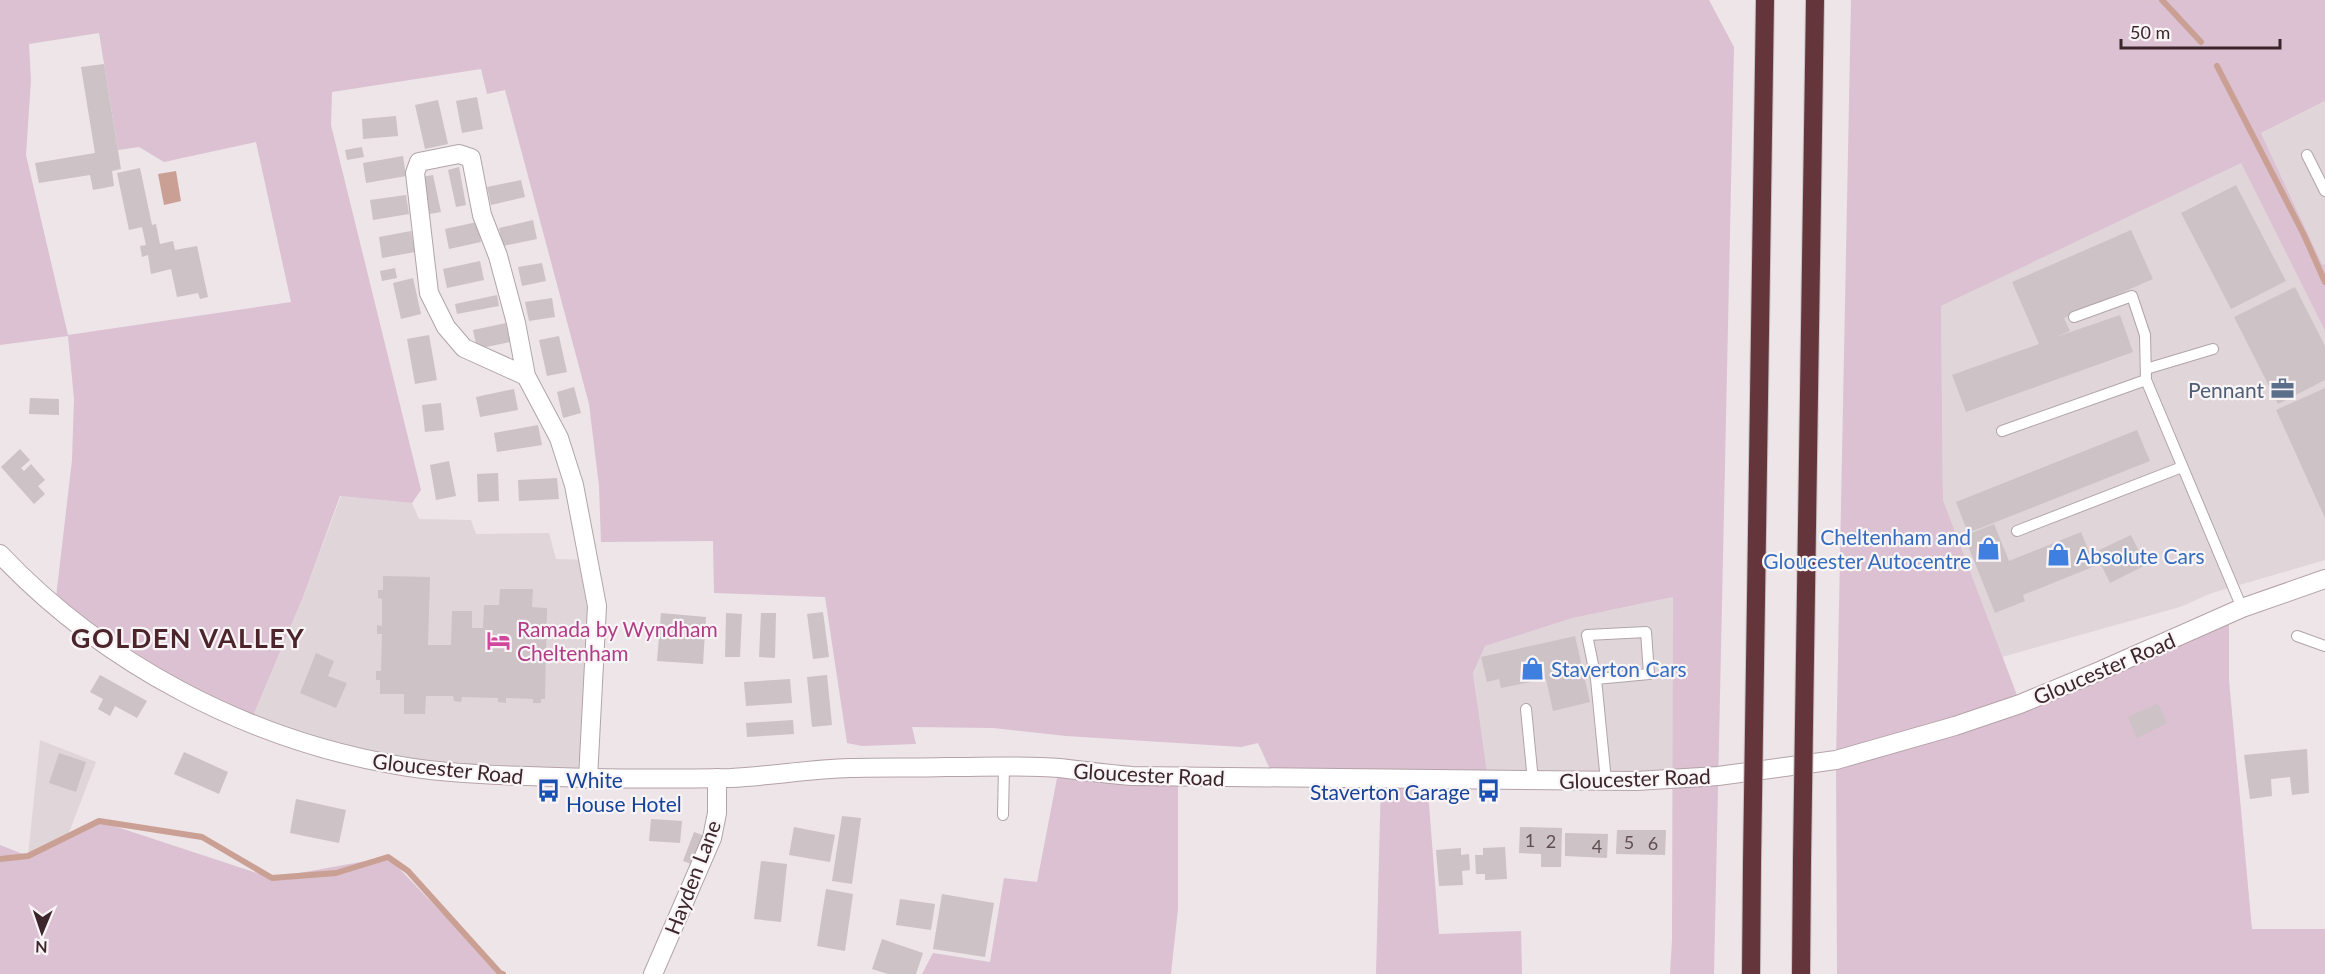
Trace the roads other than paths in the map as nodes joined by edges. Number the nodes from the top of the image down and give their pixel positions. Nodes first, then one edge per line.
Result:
1 (1765, 0) edge
2 (1815, 0) edge
3 (2307, 155) dead end
4 (2325, 191) edge
5 (2074, 317) dead end
6 (2213, 349) dead end
7 (2146, 374) junction
8 (526, 376) junction
9 (2002, 431) dead end
10 (2182, 467) junction
11 (2017, 531) dead end
12 (0, 554) edge
13 (2325, 579) edge
14 (2242, 608) junction
15 (2297, 636) dead end
16 (2325, 646) edge
17 (1596, 679) junction
18 (1526, 710) dead end
19 (1004, 766) junction
20 (717, 778) junction
21 (588, 779) junction
22 (1533, 781) junction
23 (1606, 781) junction
24 (1003, 815) dead end
25 (653, 974) edge
26 (1751, 974) edge
27 (1801, 974) edge

1 - 26 highway, bridge
2 - 27 highway, bridge
3 - 4 lane
5 - 7 lane
6 - 7 lane
7 - 9 lane
7 - 10 lane
8 - 8 main road
8 - 21 main road
10 - 11 lane
10 - 14 lane
12 - 21 main road, Gloucester Road
13 - 14 main road, Gloucester Road
14 - 23 main road, Gloucester Road
15 - 16 lane
17 - 17 lane
17 - 23 lane
18 - 22 lane
19 - 20 main road, Gloucester Road
19 - 22 main road, Gloucester Road
19 - 24 lane
20 - 21 main road, Gloucester Road
20 - 25 main road, Hayden Lane
22 - 23 main road, Gloucester Road

